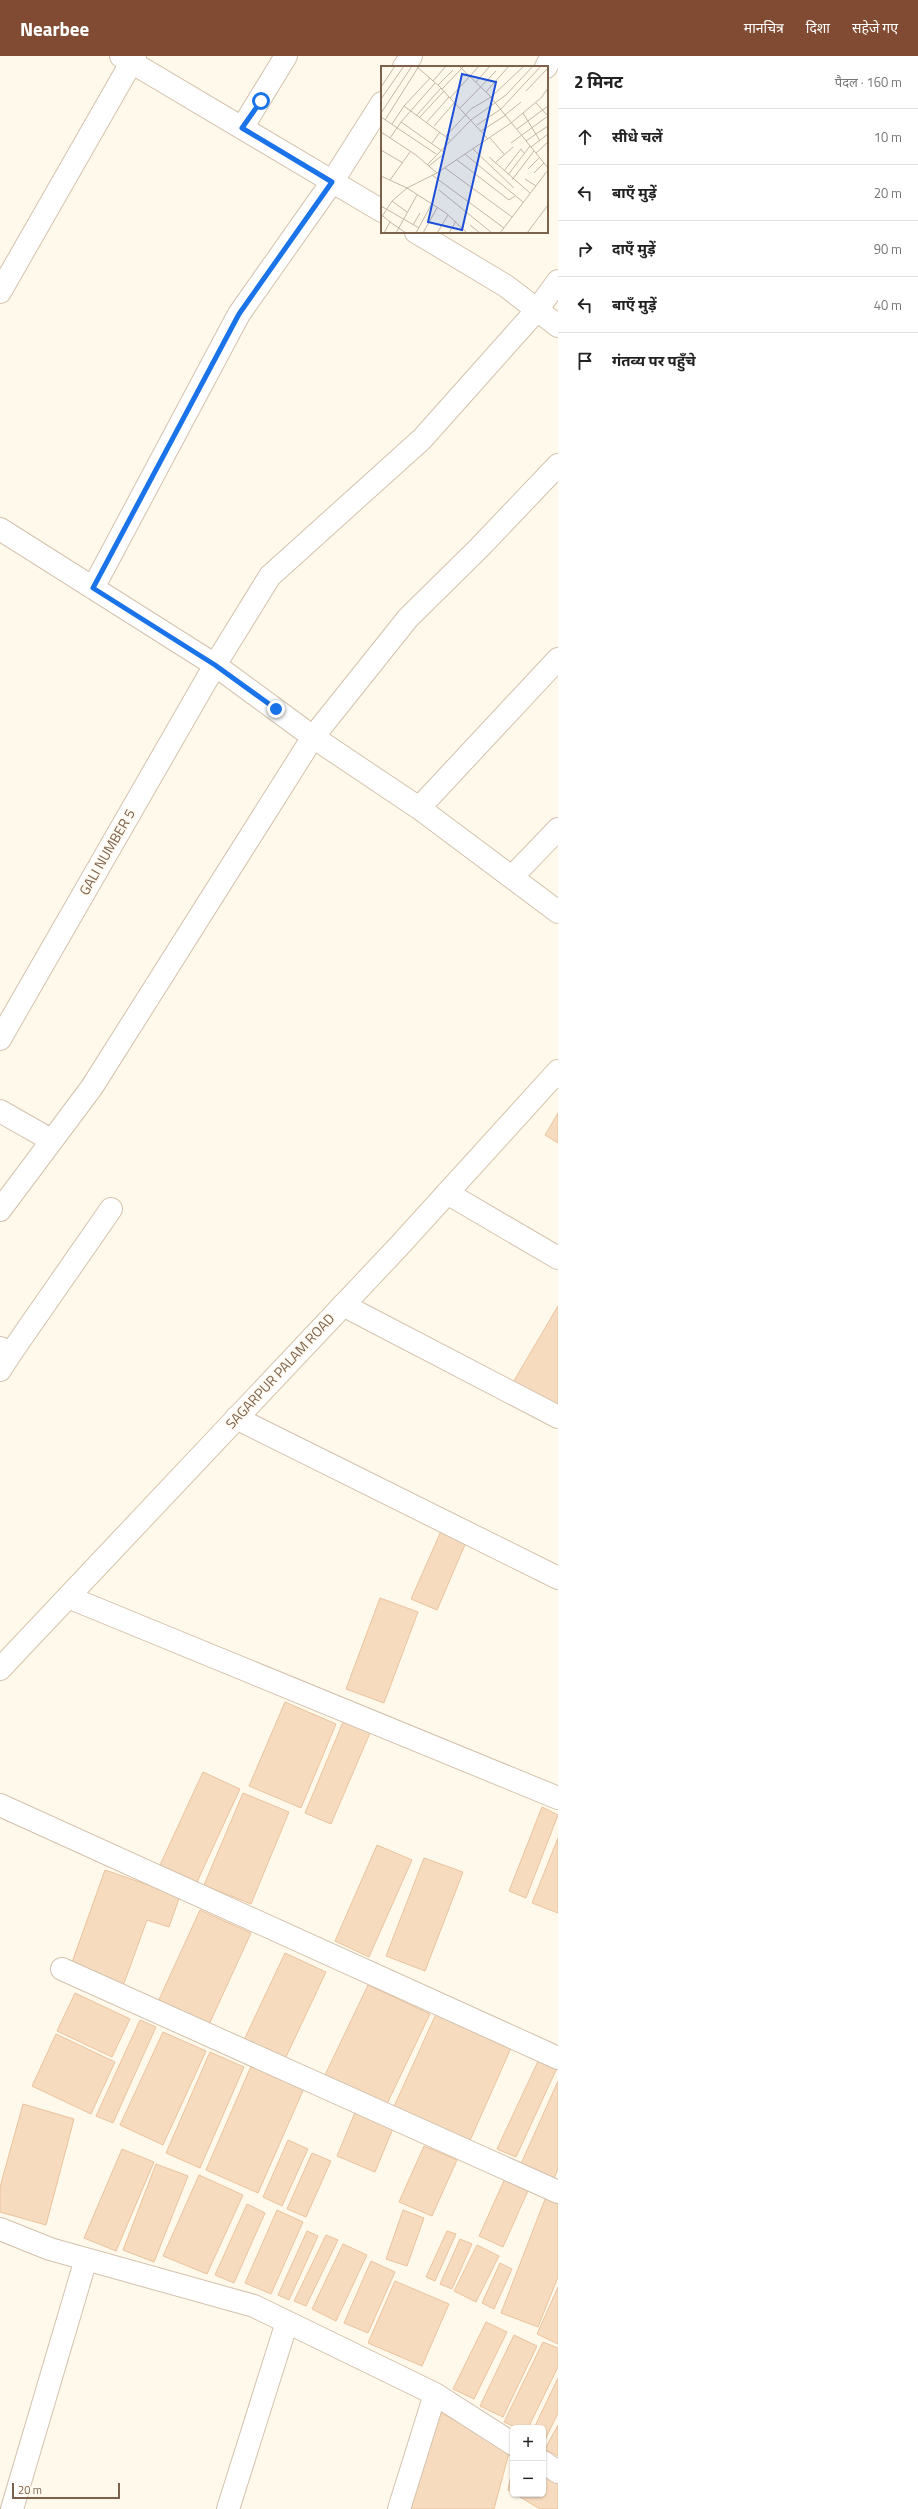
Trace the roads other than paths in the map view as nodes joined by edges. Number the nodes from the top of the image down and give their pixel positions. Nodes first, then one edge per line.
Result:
1 (286, 56) edge
2 (411, 56) edge
3 (552, 56) edge
4 (129, 58) edge
5 (405, 66) edge
6 (547, 66) edge
7 (381, 105) edge
8 (242, 128) junction
9 (332, 182) junction
10 (381, 211) edge
11 (420, 233) edge
12 (445, 240) edge
13 (558, 281) edge
14 (0, 292) edge
15 (537, 310) junction
16 (558, 326) edge
17 (558, 465) edge
18 (0, 528) edge
19 (93, 588) junction
20 (558, 659) edge
21 (215, 665) junction
22 (313, 737) junction
23 (419, 808) junction
24 (558, 829) edge
25 (512, 877) junction
26 (558, 912) edge
27 (0, 1039) edge
28 (558, 1071) edge
29 (0, 1111) edge
30 (51, 1140) junction
31 (447, 1193) junction
32 (111, 1209) dead end
33 (0, 1210) edge
34 (558, 1258) edge
35 (343, 1305) junction
36 (4, 1357) edge
37 (558, 1417) edge
38 (236, 1418) junction
39 (558, 1578) edge
40 (68, 1597) junction
41 (0, 1669) edge
42 (558, 1798) edge
43 (0, 1805) edge
44 (62, 1968) dead end
45 (558, 2058) edge
46 (558, 2192) edge
47 (0, 2229) edge
48 (86, 2259) junction
49 (287, 2322) junction
50 (435, 2394) junction
51 (510, 2442) edge
52 (546, 2464) edge
53 (558, 2472) edge
54 (12, 2509) edge
55 (228, 2509) edge
56 (399, 2509) edge

1 - 8 street
2 - 5 street
3 - 6 street
4 - 8 street
4 - 14 street
7 - 9 street
8 - 9 street
9 - 10 street
9 - 19 street
11 - 12 street
12 - 15 street
13 - 15 street, GALI NUMBER 5
15 - 16 street
15 - 21 street, GALI NUMBER 5
17 - 22 street
18 - 19 street
19 - 21 street
20 - 23 street
21 - 22 street
21 - 27 street, GALI NUMBER 5
22 - 23 street
22 - 30 street
23 - 25 street
24 - 25 street
25 - 26 street
28 - 31 street, SAGARPUR PALAM ROAD
29 - 30 street
30 - 33 street
31 - 34 street
31 - 35 street, SAGARPUR PALAM ROAD
32 - 36 street
35 - 37 street
35 - 38 street, SAGARPUR PALAM ROAD
38 - 39 street
38 - 40 street, SAGARPUR PALAM ROAD
40 - 41 street, SAGARPUR PALAM ROAD
40 - 42 street
43 - 45 street
44 - 46 street
47 - 48 street
48 - 49 street
48 - 54 street
49 - 50 street
49 - 55 street
50 - 51 street
50 - 56 street
52 - 53 street

